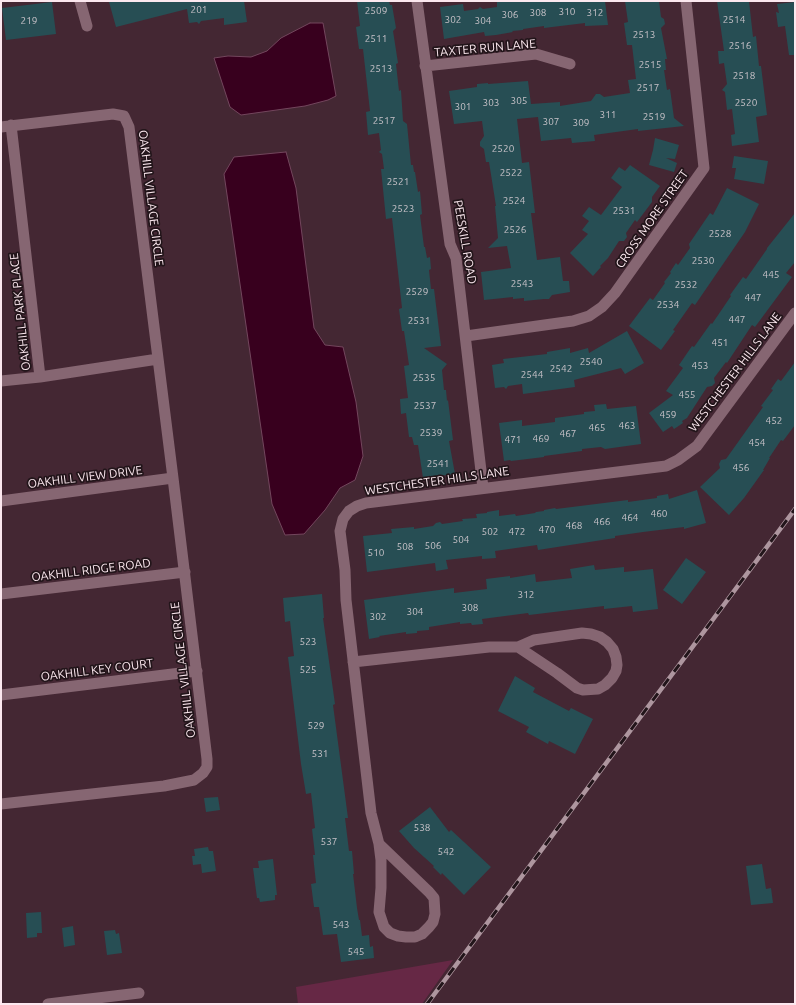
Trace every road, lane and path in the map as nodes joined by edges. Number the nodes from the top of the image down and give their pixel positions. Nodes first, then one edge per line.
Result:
1 (80, 1) edge
2 (417, 1) edge
3 (686, 1) edge
4 (87, 26) dead end
5 (570, 64) dead end
6 (425, 66) junction
7 (6, 126) edge
8 (795, 314) edge
9 (466, 336) junction
10 (158, 359) junction
11 (40, 377) junction
12 (1, 381) edge
13 (173, 478) junction
14 (483, 488) junction
15 (1, 501) edge
16 (185, 572) junction
17 (1, 594) edge
18 (518, 647) junction
19 (353, 662) junction
20 (197, 671) junction
21 (1, 695) edge
22 (1, 804) edge
23 (379, 844) junction
24 (139, 993) dead end
25 (48, 1004) edge

1 - 4 street
2 - 6 street, PEESKILL ROAD
3 - 9 street, CROSS MORE STREET
5 - 6 street, TAXTER RUN LANE
6 - 9 street, PEESKILL ROAD
7 - 10 street, OAKHILL VILLAGE CIRCLE
7 - 11 street, OAKHILL PARK PLACE
8 - 14 street, WESTCHESTER HILLS LANE
9 - 14 street, PEESKILL ROAD
10 - 11 street
10 - 13 street, OAKHILL VILLAGE CIRCLE
11 - 12 street
13 - 15 street, OAKHILL VIEW DRIVE
13 - 16 street, OAKHILL VILLAGE CIRCLE
14 - 19 street, WESTCHESTER HILLS LANE
16 - 17 street, OAKHILL RIDGE ROAD
16 - 20 street, OAKHILL VILLAGE CIRCLE
18 - 18 street
18 - 19 street
19 - 23 street, WESTCHESTER HILLS LANE
20 - 21 street, OAKHILL KEY COURT
20 - 22 street, OAKHILL VILLAGE CIRCLE
23 - 23 street, WESTCHESTER HILLS LANE
24 - 25 street

